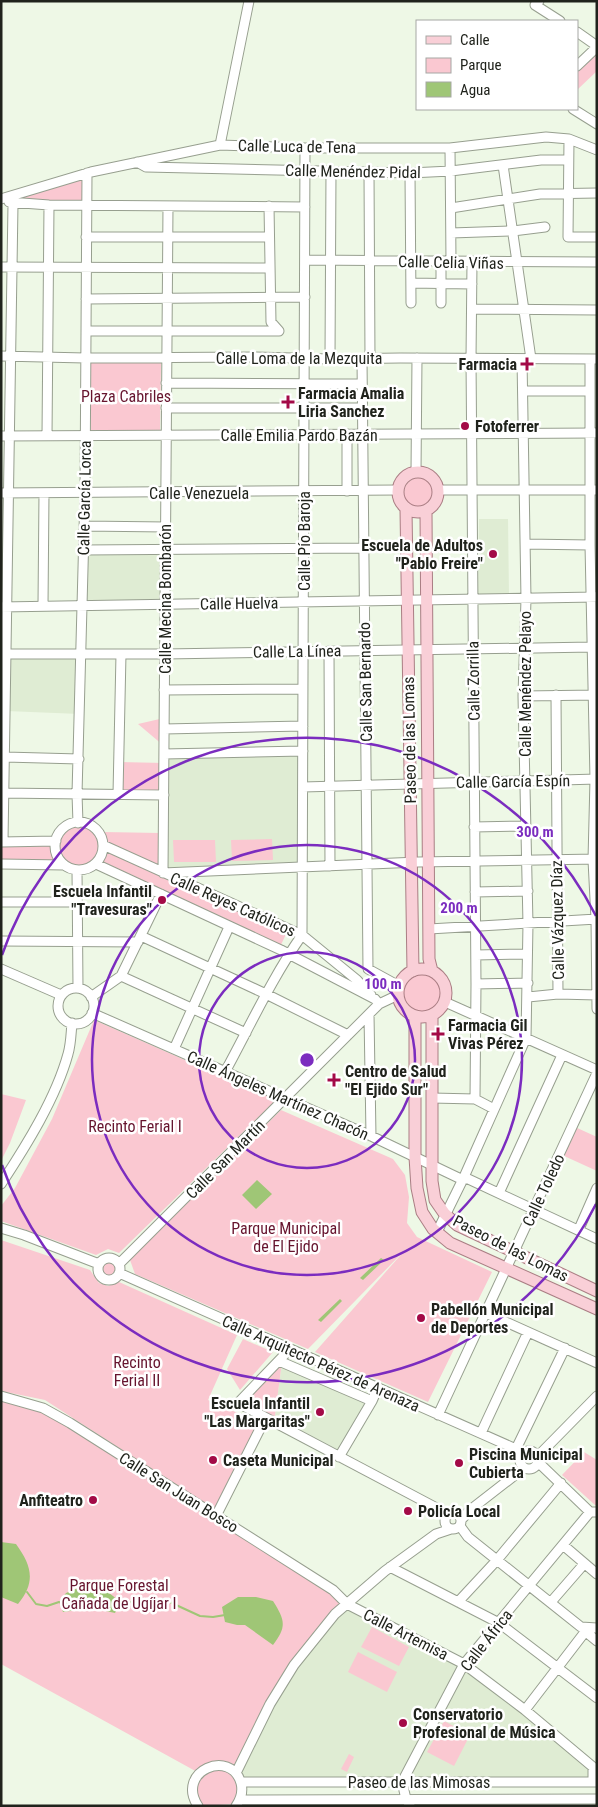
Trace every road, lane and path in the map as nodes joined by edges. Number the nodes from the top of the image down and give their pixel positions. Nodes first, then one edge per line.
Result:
1 (249, 1) edge
2 (537, 3) edge
3 (559, 20) edge
4 (578, 33) edge
5 (597, 46) edge
6 (578, 65) edge
7 (575, 110) edge
8 (597, 124) edge
9 (568, 139) junction
10 (220, 144) junction
11 (305, 148) junction
12 (450, 148) junction
13 (597, 150) edge
14 (568, 160) junction
15 (137, 162) junction
16 (503, 165) junction
17 (305, 170) junction
18 (331, 171) junction
19 (451, 171) junction
20 (369, 172) junction
21 (87, 173) junction
22 (410, 173) junction
23 (568, 193) junction
24 (597, 193) edge
25 (1, 199) edge
26 (509, 199) junction
27 (14, 204) junction
28 (49, 205) junction
29 (86, 206) junction
30 (168, 206) junction
31 (269, 206) junction
32 (305, 207) junction
33 (451, 208) junction
34 (545, 227) dead end
35 (513, 231) junction
36 (451, 233) junction
37 (86, 237) junction
38 (168, 237) junction
39 (269, 237) junction
40 (597, 237) edge
41 (305, 260) junction
42 (330, 261) junction
43 (370, 261) junction
44 (411, 261) junction
45 (441, 261) junction
46 (451, 261) junction
47 (472, 262) junction
48 (518, 262) junction
49 (597, 262) edge
50 (1, 267) edge
51 (13, 268) junction
52 (48, 268) junction
53 (86, 268) junction
54 (168, 268) junction
55 (269, 268) junction
56 (411, 282) junction
57 (441, 284) junction
58 (472, 284) junction
59 (270, 297) junction
60 (305, 297) junction
61 (86, 299) junction
62 (168, 299) junction
63 (411, 303) dead end
64 (442, 304) dead end
65 (472, 309) junction
66 (525, 309) junction
67 (597, 310) edge
68 (167, 330) junction
69 (86, 331) junction
70 (1, 356) edge
71 (12, 356) junction
72 (47, 357) junction
73 (85, 358) junction
74 (166, 358) junction
75 (305, 358) junction
76 (416, 358) junction
77 (366, 359) junction
78 (471, 359) junction
79 (527, 359) junction
80 (594, 359) edge
81 (330, 360) junction
82 (166, 383) junction
83 (305, 384) junction
84 (362, 384) junction
85 (523, 391) junction
86 (590, 391) junction
87 (166, 408) junction
88 (305, 408) junction
89 (363, 408) junction
90 (594, 433) edge
91 (305, 434) junction
92 (347, 434) junction
93 (363, 434) junction
94 (416, 434) junction
95 (472, 434) junction
96 (523, 434) junction
97 (166, 435) junction
98 (6, 436) edge
99 (47, 436) junction
100 (85, 436) junction
101 (416, 472) junction
102 (398, 490) junction
103 (438, 490) junction
104 (472, 490) junction
105 (594, 490) edge
106 (347, 491) junction
107 (363, 491) junction
108 (523, 491) junction
109 (304, 492) junction
110 (5, 493) edge
111 (44, 493) junction
112 (85, 493) junction
113 (166, 493) junction
114 (406, 509) junction
115 (426, 511) junction
116 (84, 526) junction
117 (166, 527) junction
118 (525, 544) junction
119 (590, 545) junction
120 (304, 548) junction
121 (364, 548) junction
122 (165, 549) junction
123 (84, 550) junction
124 (594, 598) edge
125 (526, 599) junction
126 (407, 600) junction
127 (427, 600) junction
128 (473, 600) junction
129 (364, 601) junction
130 (304, 602) junction
131 (165, 604) junction
132 (43, 606) junction
133 (82, 606) junction
134 (4, 607) edge
135 (592, 646) junction
136 (524, 647) junction
137 (472, 648) junction
138 (408, 649) junction
139 (428, 649) junction
140 (365, 650) junction
141 (304, 651) junction
142 (329, 651) junction
143 (4, 654) edge
144 (82, 654) junction
145 (121, 654) junction
146 (165, 654) junction
147 (303, 689) junction
148 (164, 690) junction
149 (556, 695) junction
150 (595, 695) edge
151 (523, 696) junction
152 (303, 726) junction
153 (164, 729) junction
154 (303, 751) junction
155 (164, 754) junction
156 (5, 758) junction
157 (79, 759) junction
158 (596, 779) edge
159 (557, 780) junction
160 (525, 781) junction
161 (474, 782) junction
162 (410, 783) junction
163 (429, 783) junction
164 (366, 785) junction
165 (330, 786) junction
166 (303, 787) junction
167 (3, 793) edge
168 (77, 794) junction
169 (118, 794) junction
170 (164, 795) junction
171 (78, 823) junction
172 (526, 826) junction
173 (474, 827) junction
174 (56, 841) junction
175 (2, 842) edge
176 (103, 845) junction
177 (526, 860) junction
178 (595, 860) edge
179 (475, 861) junction
180 (556, 861) junction
181 (428, 862) junction
182 (410, 863) junction
183 (1, 864) edge
184 (64, 864) junction
185 (96, 864) junction
186 (367, 864) junction
187 (330, 866) junction
188 (302, 867) junction
189 (77, 870) junction
190 (163, 873) junction
191 (528, 891) junction
192 (474, 892) junction
193 (161, 894) junction
194 (1, 902) edge
195 (77, 902) junction
196 (596, 919) edge
197 (558, 922) junction
198 (528, 924) junction
199 (229, 927) junction
200 (475, 927) junction
201 (429, 929) junction
202 (302, 935) junction
203 (140, 939) junction
204 (1, 941) edge
205 (77, 942) junction
206 (289, 954) junction
207 (527, 954) junction
208 (476, 955) junction
209 (210, 967) junction
210 (1, 969) edge
211 (412, 971) junction
212 (432, 971) junction
213 (121, 976) junction
214 (528, 983) junction
215 (476, 984) junction
216 (78, 988) junction
217 (398, 990) junction
218 (266, 994) junction
219 (558, 994) junction
220 (596, 994) edge
221 (62, 995) junction
222 (91, 997) junction
223 (528, 997) junction
224 (377, 1002) junction
225 (445, 1002) junction
226 (192, 1008) junction
227 (597, 1009) edge
228 (92, 1013) junction
229 (369, 1014) junction
230 (432, 1016) junction
231 (476, 1016) junction
232 (416, 1017) junction
233 (72, 1023) junction
234 (246, 1032) junction
235 (348, 1035) junction
236 (526, 1038) junction
237 (174, 1049) junction
238 (562, 1055) junction
239 (225, 1072) junction
240 (597, 1072) edge
241 (432, 1098) junction
242 (285, 1099) junction
243 (475, 1100) junction
244 (494, 1108) junction
245 (371, 1136) junction
246 (415, 1158) junction
247 (431, 1166) junction
248 (464, 1178) junction
249 (1, 1184) edge
250 (597, 1188) edge
251 (499, 1193) junction
252 (534, 1209) junction
253 (446, 1215) junction
254 (1, 1228) edge
255 (579, 1229) junction
256 (437, 1232) junction
257 (597, 1239) edge
258 (515, 1252) junction
259 (99, 1264) junction
260 (119, 1269) junction
261 (507, 1269) junction
262 (597, 1291) edge
263 (597, 1309) edge
264 (486, 1313) junction
265 (528, 1332) junction
266 (565, 1348) junction
267 (290, 1349) junction
268 (279, 1361) junction
269 (597, 1362) edge
270 (378, 1387) junction
271 (1, 1396) edge
272 (597, 1396) edge
273 (372, 1401) junction
274 (438, 1415) junction
275 (265, 1419) junction
276 (481, 1434) junction
277 (519, 1451) junction
278 (339, 1457) junction
279 (538, 1460) junction
280 (524, 1468) junction
281 (561, 1484) junction
282 (593, 1512) edge
283 (216, 1516) junction
284 (454, 1519) junction
285 (436, 1534) junction
286 (563, 1545) junction
287 (497, 1560) junction
288 (584, 1564) junction
289 (390, 1567) junction
290 (597, 1574) edge
291 (529, 1585) junction
292 (458, 1602) junction
293 (551, 1602) junction
294 (347, 1604) junction
295 (499, 1623) junction
296 (590, 1630) edge
297 (597, 1641) edge
298 (464, 1664) junction
299 (558, 1668) junction
300 (597, 1698) edge
301 (525, 1710) junction
302 (238, 1778) junction
303 (402, 1782) junction
304 (595, 1782) edge
305 (597, 1799) edge
306 (408, 1802) edge
307 (239, 1803) edge
308 (195, 1804) edge

1 - 10 street
2 - 3 street
4 - 5 street
5 - 6 street
7 - 8 street
9 - 12 street, Calle Luca de Tena
9 - 13 street, Calle Luca de Tena
9 - 14 street
10 - 11 street, Calle Luca de Tena
10 - 15 street, Calle Luca de Tena
11 - 12 street, Calle Luca de Tena
11 - 17 street, Calle Pío Baroja
12 - 19 street
14 - 16 street, Calle Menéndez Pidal
14 - 23 street
15 - 17 street, Calle Menéndez Pidal
15 - 21 street, Calle Luca de Tena
16 - 19 street, Calle Menéndez Pidal
16 - 26 street, Calle Menéndez Pelayo
17 - 18 street, Calle Menéndez Pidal
17 - 32 street, Calle Pío Baroja
18 - 20 street, Calle Menéndez Pidal
18 - 42 street
19 - 22 street, Calle Menéndez Pidal
19 - 33 street
20 - 22 street, Calle Menéndez Pidal
20 - 43 street, Calle San Bernardo
21 - 25 street, Calle Luca de Tena
21 - 29 street, Calle García Lorca
22 - 44 street
23 - 24 street
23 - 26 street
23 - 40 street
25 - 27 street
26 - 33 street
26 - 35 street, Calle Menéndez Pelayo
27 - 28 street
27 - 51 street
28 - 29 street
28 - 52 street
29 - 30 street
29 - 37 street, Calle García Lorca
30 - 31 street
30 - 38 street, Calle Mecina Bombarón
31 - 32 street
31 - 39 street
32 - 41 street, Calle Pío Baroja
33 - 36 street
34 - 35 street
35 - 36 street
35 - 48 street, Calle Menéndez Pelayo
36 - 46 street
37 - 38 street
37 - 53 street, Calle García Lorca
38 - 39 street
38 - 54 street, Calle Mecina Bombarón
39 - 55 street
41 - 42 street, Calle Celia Viñas
41 - 60 street, Calle Pío Baroja
42 - 43 street, Calle Celia Viñas
42 - 81 street
43 - 44 street, Calle Celia Viñas
43 - 77 street, Calle San Bernardo
44 - 45 street, Calle Celia Viñas
44 - 56 street
45 - 46 street, Calle Celia Viñas
45 - 57 street
46 - 47 street, Calle Celia Viñas
47 - 48 street, Calle Celia Viñas
47 - 58 street, Calle Zorrilla
48 - 49 street, Calle Celia Viñas
48 - 66 street, Calle Menéndez Pelayo
50 - 51 street
51 - 52 street
51 - 71 street
52 - 53 street
52 - 72 street
53 - 54 street
53 - 61 street, Calle García Lorca
54 - 55 street
54 - 62 street, Calle Mecina Bombarón
55 - 59 street
56 - 57 street
56 - 63 street
57 - 58 street
57 - 64 street
58 - 65 street, Calle Zorrilla
59 - 60 street
59 - 62 street
59 - 68 street
60 - 75 street, Calle Pío Baroja
61 - 62 street
61 - 69 street, Calle García Lorca
62 - 68 street, Calle Mecina Bombarón
65 - 66 street
65 - 78 street, Calle Zorrilla
66 - 67 street
66 - 79 street, Calle Menéndez Pelayo
68 - 69 street
68 - 74 street, Calle Mecina Bombarón
69 - 73 street, Calle García Lorca
70 - 71 street, Calle Loma de la Mezquita
71 - 72 street, Calle Loma de la Mezquita
71 - 98 street
72 - 73 street, Calle Loma de la Mezquita
72 - 99 street
73 - 74 street, Calle Loma de la Mezquita
73 - 100 street, Calle García Lorca
74 - 75 street, Calle Loma de la Mezquita
74 - 82 street, Calle Mecina Bombarón
75 - 81 street, Calle Loma de la Mezquita
75 - 83 street, Calle Pío Baroja
76 - 77 street, Calle Loma de la Mezquita
76 - 78 street, Calle Loma de la Mezquita
76 - 94 street
77 - 81 street, Calle Loma de la Mezquita
77 - 84 street, Calle San Bernardo
78 - 79 street, Calle Loma de la Mezquita
78 - 95 street, Calle Zorrilla
79 - 80 street, Calle Loma de la Mezquita
79 - 85 street, Calle Menéndez Pelayo
80 - 86 street
82 - 83 street
82 - 87 street, Calle Mecina Bombarón
83 - 84 street
83 - 88 street, Calle Pío Baroja
84 - 89 street, Calle San Bernardo
85 - 86 street
85 - 96 street, Calle Menéndez Pelayo
86 - 90 street
87 - 88 street
87 - 97 street, Calle Mecina Bombarón
88 - 89 street
88 - 91 street, Calle Pío Baroja
89 - 93 street, Calle San Bernardo
90 - 96 street, Calle Emilia Pardo Bazán
90 - 105 street
91 - 92 street, Calle Emilia Pardo Bazán
91 - 97 street, Calle Emilia Pardo Bazán
91 - 109 street, Calle Pío Baroja
92 - 93 street, Calle Emilia Pardo Bazán
92 - 106 street
93 - 94 street, Calle Emilia Pardo Bazán
93 - 107 street, Calle San Bernardo
94 - 95 street, Calle Emilia Pardo Bazán
94 - 101 street
95 - 96 street, Calle Emilia Pardo Bazán
95 - 104 street, Calle Zorrilla
96 - 108 street, Calle Menéndez Pelayo
97 - 100 street, Calle Emilia Pardo Bazán
97 - 113 street, Calle Mecina Bombarón
98 - 99 street, Calle Emilia Pardo Bazán
98 - 110 street
99 - 100 street, Calle Emilia Pardo Bazán
100 - 112 street, Calle García Lorca
101 - 102 main road
101 - 103 main road
102 - 107 street, Calle Venezuela
102 - 114 main road
103 - 104 street
103 - 115 main road
104 - 108 street
104 - 128 street, Calle Zorrilla
105 - 108 street
105 - 119 street
106 - 107 street, Calle Venezuela
106 - 109 street, Calle Venezuela
107 - 121 street, Calle San Bernardo
108 - 118 street, Calle Menéndez Pelayo
109 - 113 street, Calle Venezuela
109 - 120 street, Calle Pío Baroja
110 - 111 street, Calle Venezuela
110 - 134 street
111 - 112 street, Calle Venezuela
111 - 132 street
112 - 113 street, Calle Venezuela
112 - 116 street, Calle García Lorca
113 - 117 street, Calle Mecina Bombarón
114 - 115 main road
114 - 126 main road, Paseo de las Lomas
115 - 127 main road, Paseo de las Lomas
116 - 117 street
116 - 123 street, Calle García Lorca
117 - 122 street, Calle Mecina Bombarón
118 - 119 street
118 - 125 street, Calle Menéndez Pelayo
119 - 124 street
120 - 121 street
120 - 122 street
120 - 130 street, Calle Pío Baroja
121 - 129 street, Calle San Bernardo
122 - 123 street
122 - 131 street, Calle Mecina Bombarón
123 - 133 street, Calle García Lorca
124 - 125 street, Calle Huelva
124 - 135 street
125 - 128 street, Calle Huelva
125 - 136 street, Calle Menéndez Pelayo
126 - 127 street, Calle Huelva
126 - 129 street, Calle Huelva
126 - 138 main road, Paseo de las Lomas
127 - 128 street, Calle Huelva
127 - 139 main road, Paseo de las Lomas
128 - 137 street, Calle Zorrilla
129 - 130 street, Calle Huelva
129 - 140 street, Calle San Bernardo
130 - 131 street, Calle Huelva
130 - 141 street, Calle Pío Baroja
131 - 133 street, Calle Huelva
131 - 146 street, Calle Mecina Bombarón
132 - 133 street, Calle Huelva
132 - 134 street, Calle Huelva
133 - 144 street, Calle García Lorca
134 - 143 street
135 - 136 street, Calle La Línea
135 - 150 street
136 - 137 street, Calle La Línea
136 - 151 street, Calle Menéndez Pelayo
137 - 139 street, Calle La Línea
137 - 161 street, Calle Zorrilla
138 - 139 street, Calle La Línea
138 - 140 street, Calle La Línea
138 - 162 main road, Paseo de las Lomas
139 - 163 main road, Paseo de las Lomas
140 - 142 street, Calle La Línea
140 - 164 street, Calle San Bernardo
141 - 142 street, Calle La Línea
141 - 146 street, Calle La Línea
141 - 147 street, Calle Pío Baroja
142 - 165 street
143 - 144 street, Calle La Línea
143 - 156 street
144 - 145 street, Calle La Línea
144 - 157 street, Calle García Lorca
145 - 146 street, Calle La Línea
145 - 169 street
146 - 148 street, Calle Mecina Bombarón
147 - 148 street
147 - 152 street, Calle Pío Baroja
148 - 153 street, Calle Mecina Bombarón
149 - 150 street
149 - 151 street
149 - 159 street, Calle Vázquez Díaz
150 - 158 street
151 - 160 street, Calle Menéndez Pelayo
152 - 153 street
152 - 154 street, Calle Pío Baroja
153 - 155 street, Calle Mecina Bombarón
154 - 155 street
154 - 166 street, Calle Pío Baroja
155 - 170 street, Calle Mecina Bombarón
156 - 157 street
156 - 167 street
157 - 168 street, Calle García Lorca
158 - 159 street, Calle García Espín
158 - 178 street
159 - 160 street, Calle García Espín
159 - 180 street, Calle Vázquez Díaz
160 - 161 street, Calle García Espín
160 - 172 street, Calle Menéndez Pelayo
161 - 163 street, Calle García Espín
161 - 173 street, Calle Zorrilla
162 - 163 street, Calle García Espín
162 - 164 street
162 - 182 main road, Paseo de las Lomas
163 - 181 main road, Paseo de las Lomas
164 - 165 street
164 - 186 street, Calle San Bernardo
165 - 166 street
165 - 187 street
166 - 188 street, Calle Pío Baroja
167 - 168 street
167 - 175 street
168 - 169 street
168 - 171 street, Calle García Lorca
169 - 170 street
170 - 190 street, Calle Mecina Bombarón
171 - 174 street
171 - 176 street
172 - 173 street
172 - 177 street, Calle Menéndez Pelayo
173 - 179 street, Calle Zorrilla
174 - 175 street
174 - 184 street
176 - 185 street
176 - 190 street, Calle Reyes Católicos
177 - 179 street
177 - 180 street
177 - 191 street, Calle Menéndez Pelayo
178 - 180 street
178 - 196 street
179 - 181 street
179 - 192 street, Calle Zorrilla
180 - 197 street, Calle Vázquez Díaz
181 - 182 street
181 - 201 main road, Paseo de las Lomas
182 - 186 street
182 - 211 main road, Paseo de las Lomas
183 - 184 street
184 - 189 street
185 - 189 street
185 - 193 street, Calle Reyes Católicos
186 - 187 street
186 - 217 street, Calle San Bernardo
187 - 188 street
188 - 190 street
188 - 202 street, Calle Pío Baroja
189 - 195 street
190 - 202 street, Calle Reyes Católicos
191 - 192 street
191 - 198 street, Calle Menéndez Pelayo
192 - 200 street, Calle Zorrilla
193 - 199 street, Calle Reyes Católicos
193 - 203 street
194 - 195 street
195 - 205 street
196 - 197 street
196 - 220 street
197 - 198 street
197 - 219 street, Calle Vázquez Díaz
198 - 200 street
198 - 207 street, Calle Menéndez Pelayo
199 - 206 street, Calle Reyes Católicos
199 - 209 street
200 - 201 street
200 - 208 street, Calle Zorrilla
201 - 212 main road, Paseo de las Lomas
202 - 206 street
202 - 224 street, Calle Reyes Católicos
203 - 205 street
203 - 209 street
203 - 213 street
204 - 205 street
205 - 216 street
206 - 218 street
206 - 224 street, Calle Reyes Católicos
207 - 208 street
207 - 214 street, Calle Menéndez Pelayo
208 - 215 street, Calle Zorrilla
209 - 218 street
209 - 226 street
210 - 221 street
211 - 212 main road
211 - 217 main road
212 - 225 main road
213 - 222 street
213 - 226 street
214 - 215 street
214 - 223 street, Calle Menéndez Pelayo
215 - 231 street, Calle Zorrilla
216 - 221 street
216 - 222 street
217 - 224 street, Calle San Martín
217 - 232 main road
218 - 234 street
218 - 235 street
219 - 220 street
219 - 223 street
220 - 227 street
221 - 233 street
222 - 228 street
223 - 236 street, Calle Menéndez Pelayo
224 - 229 street, Calle San Martín
225 - 230 main road
225 - 231 street
226 - 234 street
226 - 237 street
228 - 233 street
228 - 237 street, Calle Ángeles Martínez Chacón
229 - 235 street, Calle San Martín
229 - 245 street
230 - 232 main road
230 - 241 main road, Paseo de las Lomas
231 - 236 street
231 - 243 street, Calle Zorrilla
232 - 246 main road, Paseo de las Lomas
233 - 249 street
234 - 239 street
235 - 242 street, Calle San Martín
236 - 238 street
236 - 244 street
237 - 239 street, Calle Ángeles Martínez Chacón
238 - 240 street
238 - 251 street
239 - 242 street, Calle Ángeles Martínez Chacón
240 - 252 street, Calle Toledo
241 - 243 street
241 - 247 main road, Paseo de las Lomas
242 - 245 street, Calle Ángeles Martínez Chacón
242 - 260 street, Calle San Martín
243 - 244 street
244 - 248 street
245 - 246 street, Calle Ángeles Martínez Chacón
246 - 247 street, Calle Ángeles Martínez Chacón
246 - 256 main road, Paseo de las Lomas
247 - 248 street, Calle Ángeles Martínez Chacón
247 - 253 main road, Paseo de las Lomas
248 - 251 street, Calle Ángeles Martínez Chacón
248 - 253 street
250 - 255 street
251 - 252 street, Calle Ángeles Martínez Chacón
252 - 255 street, Calle Ángeles Martínez Chacón
252 - 258 street, Calle Toledo
253 - 256 street
253 - 258 main road, Paseo de las Lomas
254 - 259 street
255 - 257 street, Calle Ángeles Martínez Chacón
256 - 261 main road, Paseo de las Lomas
258 - 261 street, Calle Toledo
258 - 262 main road, Paseo de las Lomas
259 - 260 street
259 - 260 street
260 - 267 street, Calle Arquitecto Pérez de Arenaza
261 - 263 main road, Paseo de las Lomas
261 - 264 street, Calle Toledo
264 - 265 street
264 - 274 street, Calle Toledo
265 - 266 street
265 - 276 street
266 - 269 street
266 - 277 street
267 - 268 street
267 - 270 street, Calle Arquitecto Pérez de Arenaza
268 - 273 street
268 - 275 street
270 - 273 street
270 - 274 street, Calle Arquitecto Pérez de Arenaza
271 - 283 street, Calle San Juan Bosco
272 - 279 street
273 - 278 street
274 - 276 street, Calle Arquitecto Pérez de Arenaza
275 - 278 street
275 - 283 street
276 - 277 street, Calle Arquitecto Pérez de Arenaza
277 - 279 street
277 - 280 street
278 - 284 street
279 - 280 street
279 - 281 street
280 - 284 street
281 - 282 street
281 - 287 street
282 - 286 street, Calle África
283 - 294 street, Calle San Juan Bosco
284 - 285 street
284 - 285 street
284 - 287 street
285 - 289 street
286 - 288 street
286 - 291 street, Calle África
287 - 291 street
287 - 292 street
288 - 290 street
288 - 293 street
289 - 292 street
289 - 294 street
291 - 293 street
291 - 295 street, Calle África
292 - 295 street
293 - 296 street
294 - 298 street, Calle Artemisa
294 - 302 street
295 - 298 street, Calle África
295 - 299 street
296 - 297 street
296 - 299 street
298 - 301 street, Calle Artemisa
298 - 303 street, Calle África
299 - 300 street
299 - 301 street
301 - 304 street, Calle Artemisa
302 - 303 street, Paseo de las Mimosas
302 - 307 street
302 - 308 street, Paseo de las Mimosas
303 - 304 street, Paseo de las Mimosas
303 - 306 street
305 - 306 street, Paseo de las Mimosas
306 - 307 street, Paseo de las Mimosas

